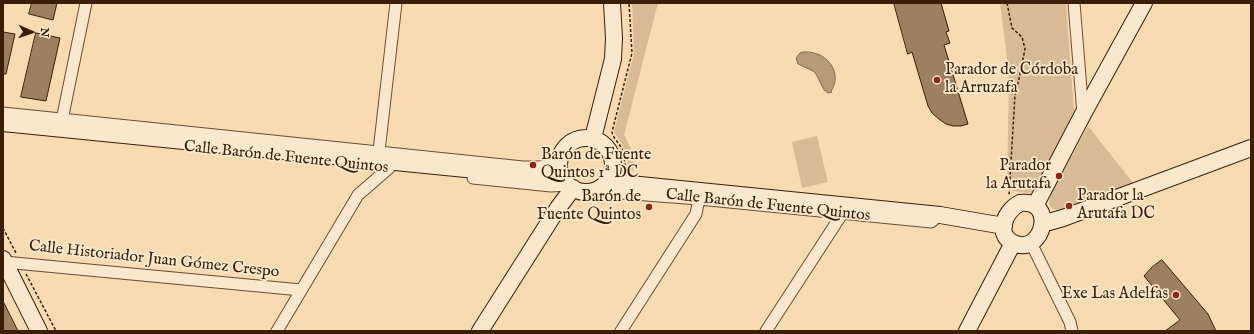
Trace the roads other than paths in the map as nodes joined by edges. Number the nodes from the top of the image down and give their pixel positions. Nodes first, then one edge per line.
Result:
1 (86, 3) edge
2 (396, 3) edge
3 (612, 3) edge
4 (1074, 3) edge
5 (1144, 3) edge
6 (3, 114) edge
7 (1083, 114) junction
8 (62, 120) junction
9 (3, 123) edge
10 (3, 130) edge
11 (589, 135) junction
12 (1251, 148) edge
13 (379, 151) junction
14 (389, 168) junction
15 (613, 169) junction
16 (561, 176) junction
17 (630, 184) junction
18 (600, 187) junction
19 (699, 199) junction
20 (1035, 206) junction
21 (842, 214) junction
22 (940, 215) junction
23 (1043, 222) junction
24 (1004, 226) junction
25 (1012, 243) junction
26 (1031, 243) junction
27 (4, 260) edge
28 (301, 290) junction
29 (39, 331) edge
30 (276, 331) edge
31 (480, 331) edge
32 (621, 331) edge
33 (766, 331) edge
34 (967, 331) edge
35 (1072, 331) edge

1 - 8 street
2 - 13 street
3 - 11 street
4 - 7 street
5 - 7 street
6 - 8 street, Calle Barón de Fuente Quintos
7 - 20 street
8 - 13 street, Calle Barón de Fuente Quintos
9 - 16 street, Calle Barón de Fuente Quintos
10 - 14 street, Calle Barón de Fuente Quintos
11 - 15 street
11 - 16 street
12 - 23 street
13 - 16 street, Calle Barón de Fuente Quintos
14 - 16 street, Calle Barón de Fuente Quintos
14 - 28 street
15 - 17 street
15 - 18 street
16 - 18 street
16 - 31 street
17 - 18 street, Calle Barón de Fuente Quintos
17 - 22 street, Calle Barón de Fuente Quintos
18 - 19 street, Calle Barón de Fuente Quintos
19 - 21 street, Calle Barón de Fuente Quintos
19 - 32 street
20 - 23 street
20 - 24 street
21 - 22 street, Calle Barón de Fuente Quintos
21 - 33 street
22 - 24 street, Calle Barón de Fuente Quintos
23 - 26 street
24 - 25 street
25 - 26 street
25 - 34 street
26 - 35 street
27 - 28 street, Calle Historiador Juan Gómez Crespo
27 - 29 street
28 - 30 street

